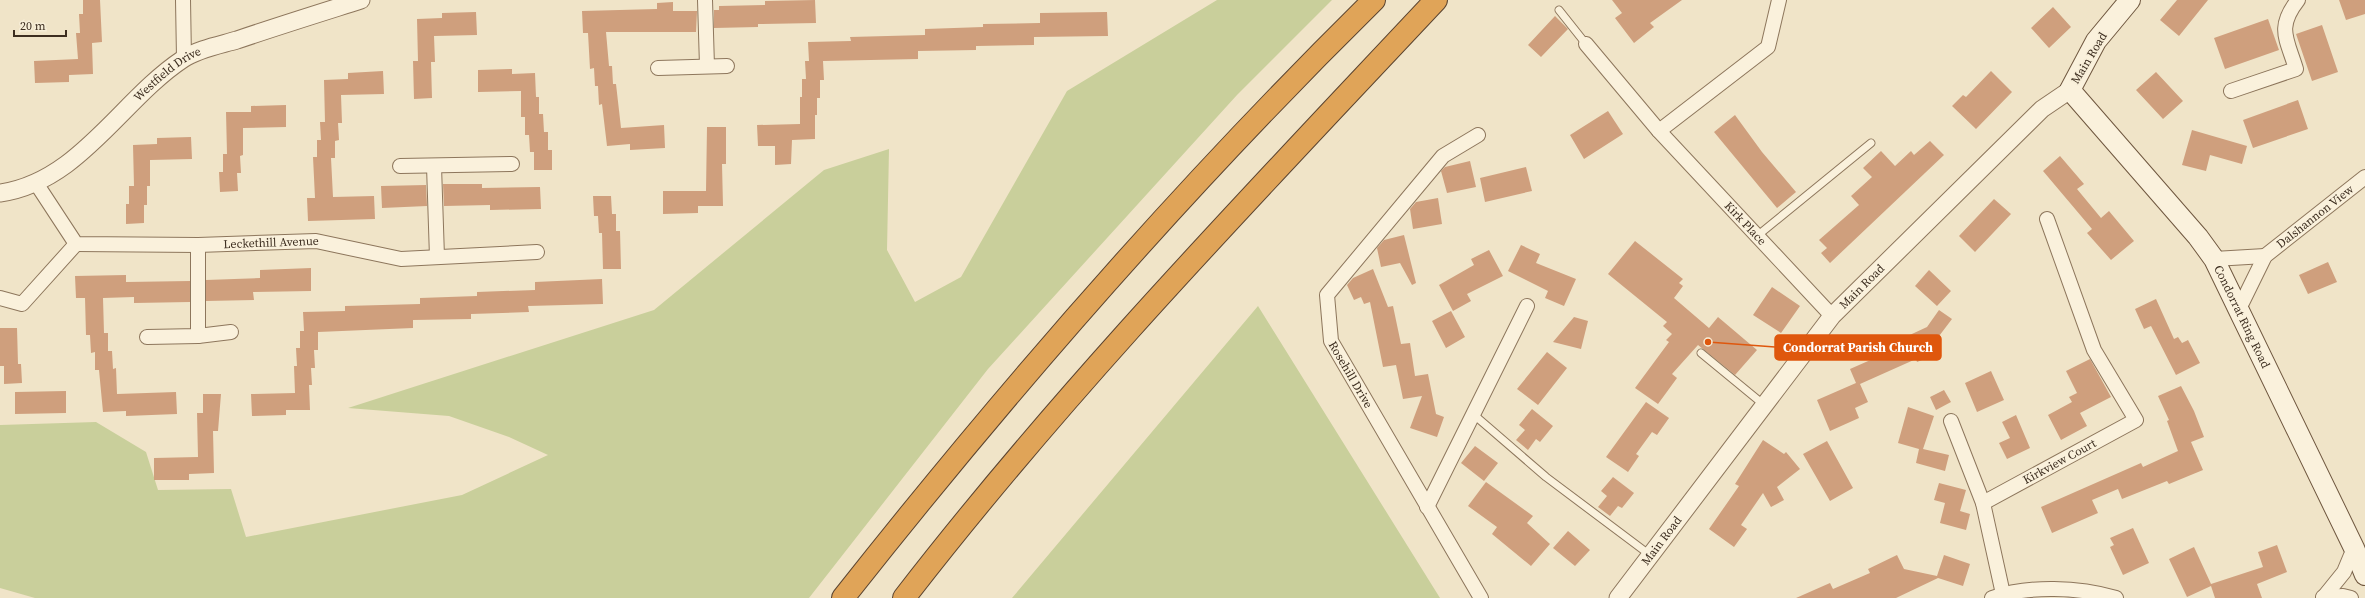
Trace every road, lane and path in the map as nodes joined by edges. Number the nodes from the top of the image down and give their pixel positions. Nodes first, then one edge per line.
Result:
1 (183, 0) edge
2 (361, 0) edge
3 (705, 0) edge
4 (1374, 0) edge
5 (1436, 0) edge
6 (1779, 0) edge
7 (2130, 0) edge
8 (2298, 0) edge
9 (1559, 10) dead end
10 (1586, 44) joint
11 (184, 58) junction
12 (707, 66) junction
13 (727, 66) dead end
14 (658, 68) dead end
15 (2070, 90) junction
16 (2231, 91) dead end
17 (1659, 131) junction
18 (1478, 135) dead end
19 (1871, 143) dead end
20 (512, 164) dead end
21 (400, 166) dead end
22 (434, 166) junction
23 (2365, 177) edge
24 (36, 183) junction
25 (0, 193) edge
26 (2047, 219) dead end
27 (1757, 236) junction
28 (76, 244) junction
29 (198, 245) junction
30 (537, 252) dead end
31 (2265, 256) junction
32 (437, 257) junction
33 (2214, 259) junction
34 (0, 298) edge
35 (1527, 306) dead end
36 (2238, 311) junction
37 (1832, 316) junction
38 (230, 332) dead end
39 (198, 336) junction
40 (148, 337) dead end
41 (1701, 353) dead end
42 (1762, 404) junction
43 (1473, 414) junction
44 (1952, 421) dead end
45 (1983, 503) junction
46 (1427, 507) junction
47 (2354, 548) junction
48 (1650, 555) junction
49 (2365, 575) edge
50 (1998, 596) edge
51 (843, 598) edge
52 (904, 598) edge
53 (1481, 598) edge
54 (1618, 598) edge
55 (2116, 598) edge
56 (2323, 598) edge
57 (2351, 598) edge

1 - 11 street
2 - 11 street, Westfield Drive
3 - 12 street
4 - 51 highway
5 - 52 highway
6 - 17 street
7 - 15 main road, Main Road
8 - 16 street
9 - 10 lane
10 - 17 street, Kirk Place
11 - 24 street, Westfield Drive
12 - 13 street
12 - 14 street
15 - 33 main road, Condorrat Ring Road
15 - 37 street, Main Road
17 - 27 street, Kirk Place
18 - 46 street, Rosehill Drive
19 - 27 lane
20 - 22 street
21 - 22 street
22 - 32 street
23 - 31 street, Dalshannon View
24 - 25 street, Westfield Drive
24 - 28 street
26 - 45 street, Kirkview Court
27 - 37 street, Kirk Place
28 - 29 street, Leckethill Avenue
28 - 34 street
29 - 32 street, Leckethill Avenue
29 - 39 street
30 - 32 street, Leckethill Avenue
31 - 33 street, Dalshannon View
31 - 36 street, Dalshannon View
33 - 36 main road, Condorrat Ring Road
35 - 43 street
36 - 47 main road, Condorrat Ring Road
37 - 42 street, Main Road
38 - 39 street
39 - 40 street
41 - 42 lane
42 - 48 street, Main Road
43 - 46 street
43 - 48 lane
44 - 45 street
45 - 50 street
46 - 53 street, Rosehill Drive
47 - 49 main road, Condorrat Ring Road
47 - 56 street
48 - 54 street, Main Road
50 - 55 street
56 - 57 street

